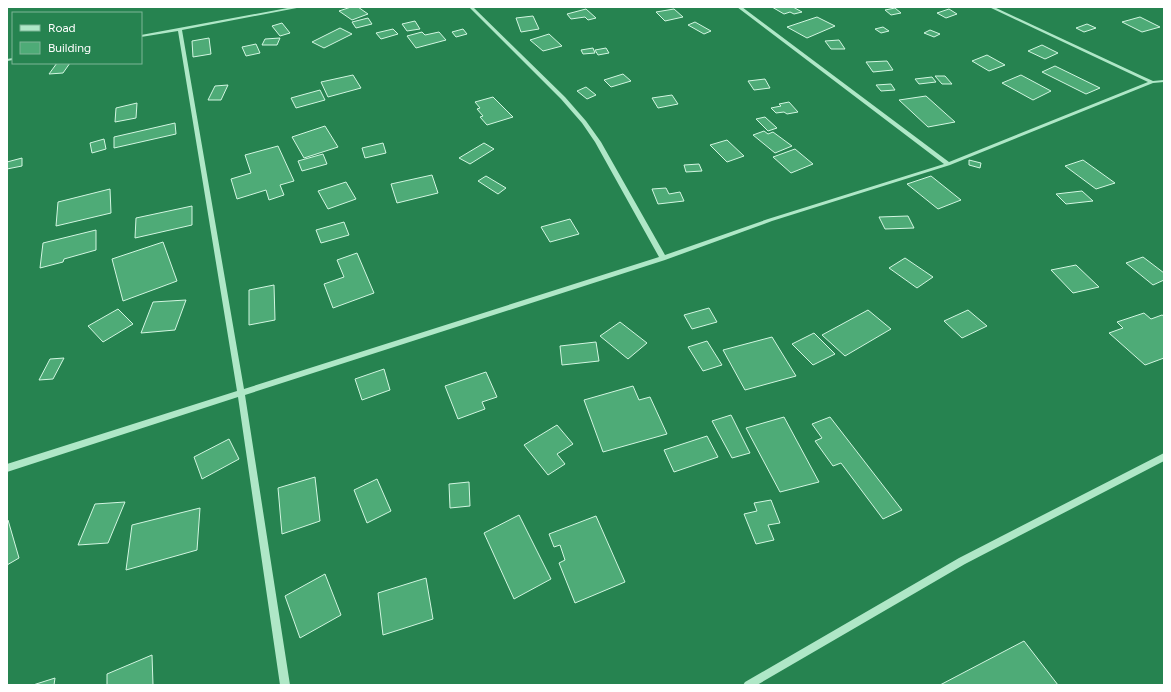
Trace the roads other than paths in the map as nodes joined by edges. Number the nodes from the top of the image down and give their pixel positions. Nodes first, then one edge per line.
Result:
1 (300, 7) edge
2 (471, 7) edge
3 (739, 7) edge
4 (991, 7) edge
5 (180, 29) junction
6 (142, 36) edge
7 (1164, 81) edge
8 (1152, 82) junction
9 (948, 164) junction
10 (663, 258) junction
11 (241, 393) junction
12 (1164, 457) edge
13 (7, 468) edge
14 (285, 685) edge
15 (748, 685) edge

1 - 5 street
2 - 10 street
3 - 9 street
4 - 8 street
5 - 6 street
5 - 11 street
7 - 8 street
8 - 9 street
9 - 10 street
10 - 11 street
11 - 13 street
11 - 14 street
12 - 15 street

